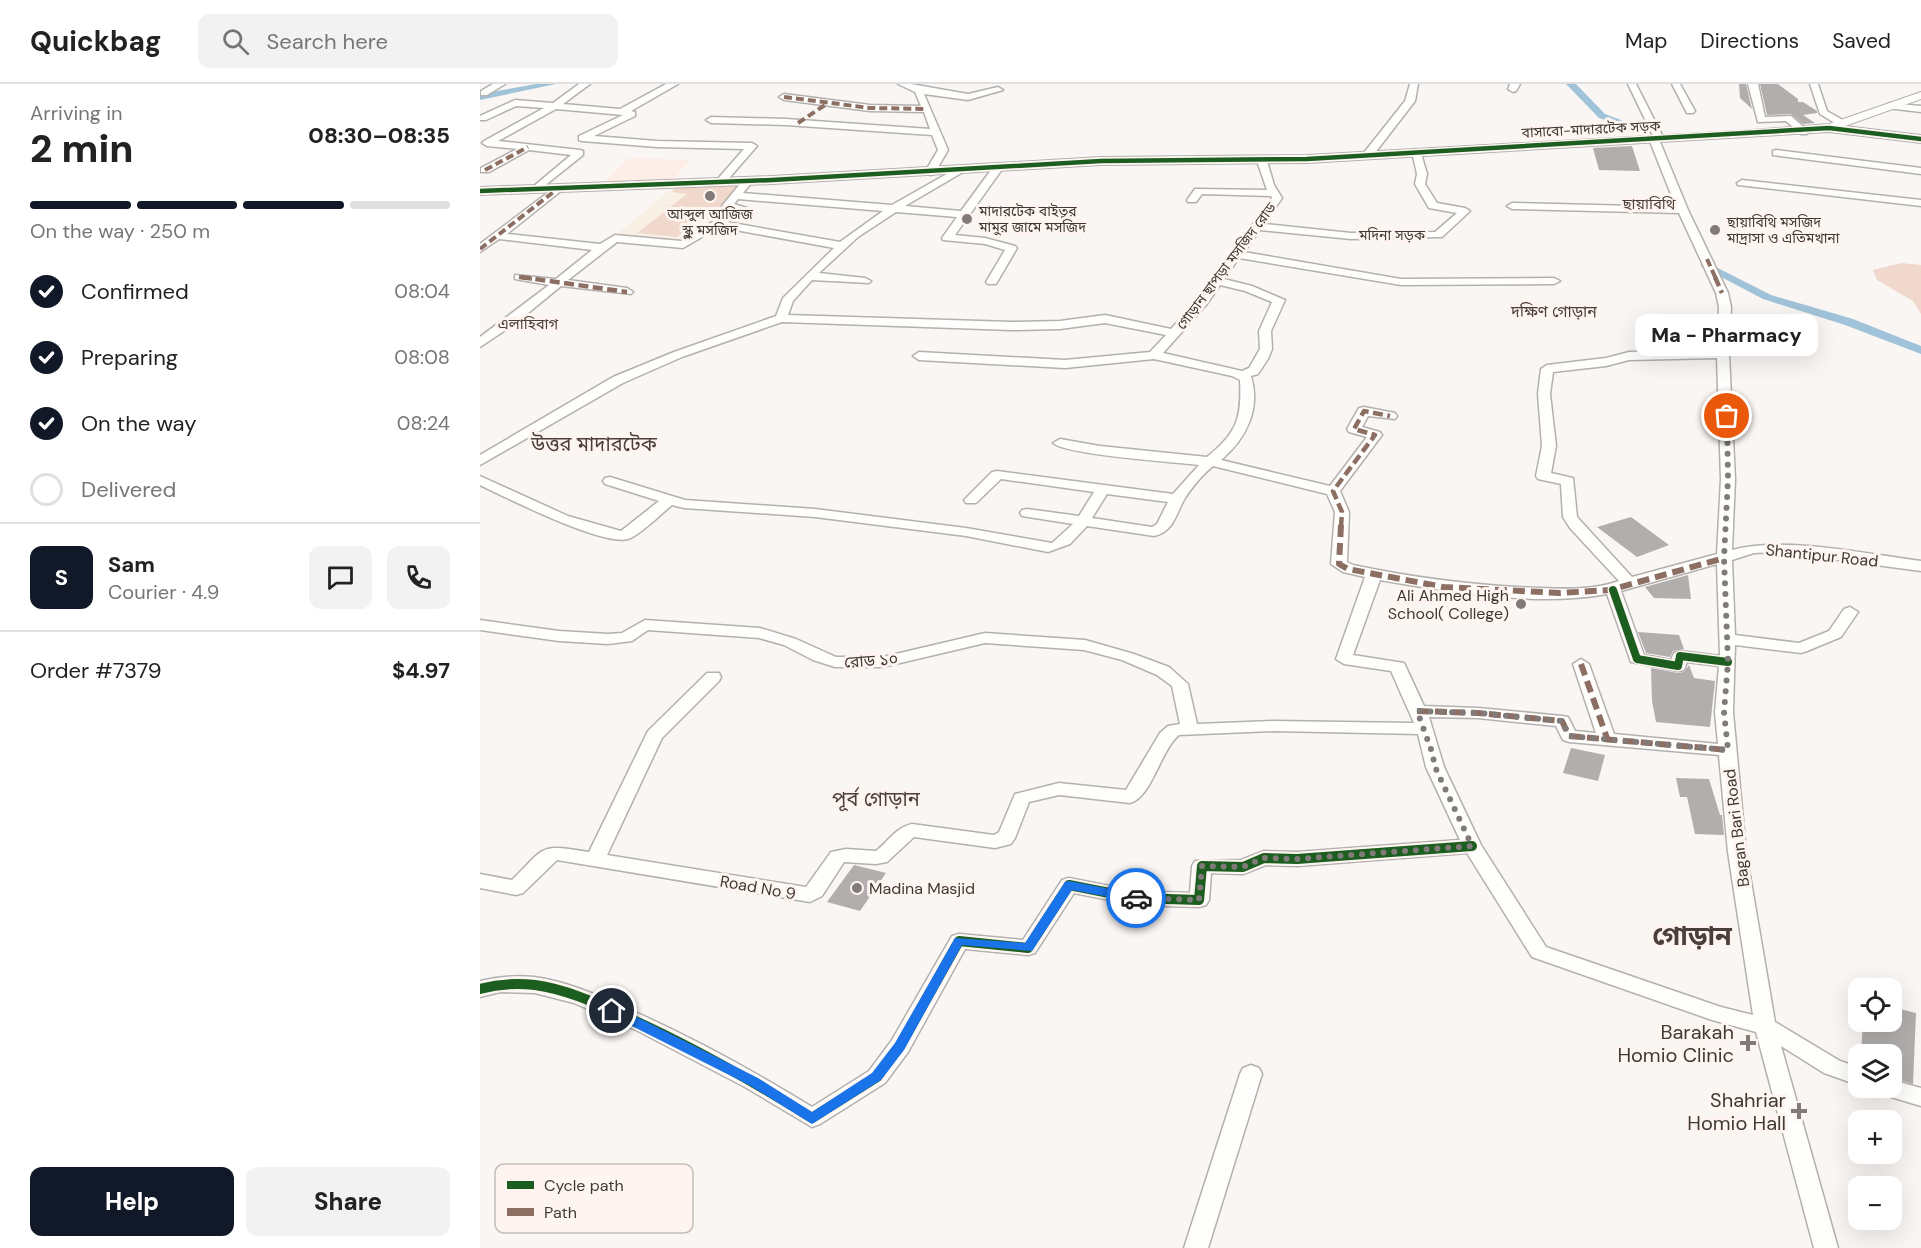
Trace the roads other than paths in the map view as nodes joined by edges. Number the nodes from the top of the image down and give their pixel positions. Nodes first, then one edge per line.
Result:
1 (500, 84) edge
2 (585, 84) edge
3 (673, 84) edge
4 (1414, 84) edge
5 (1632, 84) edge
6 (1676, 84) edge
7 (1753, 84) edge
8 (1814, 84) edge
9 (907, 85) edge
10 (919, 90) junction
11 (998, 90) dead end
12 (484, 93) dead end
13 (1921, 95) edge
14 (784, 97) dead end
15 (828, 103) junction
16 (555, 106) junction
17 (1890, 106) junction
18 (927, 109) junction
19 (1921, 110) edge
20 (1690, 111) dead end
21 (622, 112) junction
22 (481, 118) edge
23 (711, 120) dead end
24 (798, 123) junction
25 (1843, 124) junction
26 (1828, 128) junction
27 (935, 132) junction
28 (1804, 132) junction
29 (1657, 139) junction
30 (1921, 139) edge
31 (482, 142) edge
32 (528, 147) junction
33 (1417, 152) junction
34 (1776, 153) dead end
35 (1367, 156) junction
36 (1262, 161) junction
37 (998, 168) junction
38 (485, 170) dead end
39 (959, 170) junction
40 (1921, 171) edge
41 (930, 172) junction
42 (748, 181) junction
43 (720, 182) junction
44 (1742, 183) dead end
45 (538, 188) junction
46 (558, 188) junction
47 (480, 191) edge
48 (1274, 193) junction
49 (735, 196) junction
50 (1192, 200) dead end
51 (1921, 203) edge
52 (1512, 206) dead end
53 (892, 210) junction
54 (1683, 210) junction
55 (963, 214) junction
56 (718, 224) junction
57 (1256, 226) junction
58 (498, 236) junction
59 (844, 246) junction
60 (602, 248) junction
61 (480, 249) edge
62 (1235, 254) junction
63 (810, 276) junction
64 (519, 277) dead end
65 (865, 281) dead end
66 (1216, 281) junction
67 (1554, 281) dead end
68 (992, 282) dead end
69 (555, 283) junction
70 (627, 292) dead end
71 (780, 318) junction
72 (1175, 333) junction
73 (480, 343) edge
74 (1723, 354) junction
75 (1154, 355) junction
76 (919, 356) dead end
77 (1243, 375) junction
78 (1390, 416) dead end
79 (1060, 443) dead end
80 (480, 461) edge
81 (1213, 462) junction
82 (480, 480) edge
83 (609, 481) dead end
84 (1103, 489) junction
85 (1333, 491) junction
86 (1177, 499) junction
87 (669, 500) junction
88 (971, 500) dead end
89 (1027, 513) dead end
90 (1084, 521) junction
91 (1724, 558) junction
92 (1921, 566) edge
93 (1374, 574) junction
94 (1629, 583) junction
95 (1613, 590) junction
96 (1850, 612) dead end
97 (480, 625) edge
98 (1727, 639) junction
99 (1728, 662) junction
100 (1581, 664) dead end
101 (713, 677) dead end
102 (1420, 720) junction
103 (1190, 728) junction
104 (1608, 741) junction
105 (1728, 750) junction
106 (1472, 846) junction
107 (595, 860) junction
108 (480, 881) edge
109 (480, 988) edge
110 (1765, 1026) junction
111 (1848, 1072) edge
112 (1251, 1074) dead end
113 (1902, 1092) edge
114 (1921, 1097) edge
115 (1196, 1248) edge
116 (1826, 1248) edge

1 - 12 street
2 - 16 street
3 - 21 street
4 - 35 street
5 - 29 street, Bagan Bari Road
6 - 20 street
7 - 28 street
8 - 25 street
9 - 10 street
10 - 11 street
10 - 18 street
13 - 17 street
14 - 15 street
15 - 18 street
15 - 24 street
16 - 21 street
16 - 22 street
16 - 31 street
17 - 19 street
17 - 25 street
18 - 27 street
21 - 43 street
23 - 24 street
24 - 27 street
25 - 26 street
26 - 28 street, বাসাবো-মাদারটেক সড়ক
26 - 30 street, বাসাবো-মাদারটেক সড়ক
27 - 41 street
28 - 29 street, বাসাবো-মাদারটেক সড়ক
29 - 33 street, বাসাবো-মাদারটেক সড়ক
29 - 54 street, Bagan Bari Road
31 - 32 street
32 - 38 street
32 - 45 street
33 - 35 street, বাসাবো-মাদারটেক সড়ক
33 - 57 street, মদিনা সড়ক
34 - 40 street
35 - 36 street, বাসাবো-মাদারটেক সড়ক
36 - 37 street, বাসাবো-মাদারটেক সড়ক
36 - 48 street, গোড়ান ছাপড়া মসজিদ রোড
37 - 39 street, বাসাবো-মাদারটেক সড়ক
37 - 55 street
39 - 41 street, বাসাবো-মাদারটেক সড়ক
39 - 53 street
41 - 42 street, বাসাবো-মাদারটেক সড়ক
42 - 43 street, বাসাবো-মাদারটেক সড়ক
42 - 49 street
43 - 46 street, বাসাবো-মাদারটেক সড়ক
44 - 51 street
45 - 46 street, বাসাবো-মাদারটেক সড়ক
45 - 47 street, বাসাবো-মাদারটেক সড়ক
46 - 58 street
48 - 50 street
48 - 57 street, গোড়ান ছাপড়া মসজিদ রোড
49 - 53 street
49 - 56 street
52 - 54 street
53 - 55 street
53 - 59 street
54 - 74 street, Bagan Bari Road
55 - 68 street
56 - 59 street
56 - 60 street
57 - 62 street, গোড়ান ছাপড়া মসজিদ রোড
58 - 60 street
58 - 61 street
59 - 63 street
60 - 69 street
62 - 66 street, গোড়ান ছাপড়া মসজিদ রোড
62 - 67 street
63 - 65 street
63 - 71 street
64 - 69 street
66 - 72 street, গোড়ান ছাপড়া মসজিদ রোড
66 - 77 street
69 - 70 street
69 - 73 street
71 - 72 street
71 - 80 street
72 - 75 street, গোড়ান ছাপড়া মসজিদ রোড
74 - 91 street, Bagan Bari Road
74 - 94 street
75 - 76 street
75 - 77 street
77 - 81 street
78 - 85 street
79 - 81 street
81 - 85 street
81 - 86 street
82 - 87 street
83 - 87 street
84 - 86 street
84 - 88 street
84 - 90 street
85 - 93 street
86 - 90 street
87 - 90 street
89 - 90 street
91 - 92 street, Shantipur Road
91 - 94 street, Shantipur Road
91 - 98 street, Bagan Bari Road
93 - 95 street
93 - 102 street
94 - 95 street, Shantipur Road
95 - 99 street
96 - 98 street
97 - 103 street, রোড ১০
98 - 99 street, Bagan Bari Road
99 - 105 street, Bagan Bari Road
100 - 104 street
101 - 107 street
102 - 103 street
102 - 104 street
102 - 106 street
103 - 107 street, Road No 9
104 - 105 street
105 - 110 street, Bagan Bari Road
106 - 109 street
106 - 110 street
107 - 108 street, Road No 9
110 - 111 street
110 - 116 street, Bagan Bari Road
112 - 115 street
113 - 114 street

